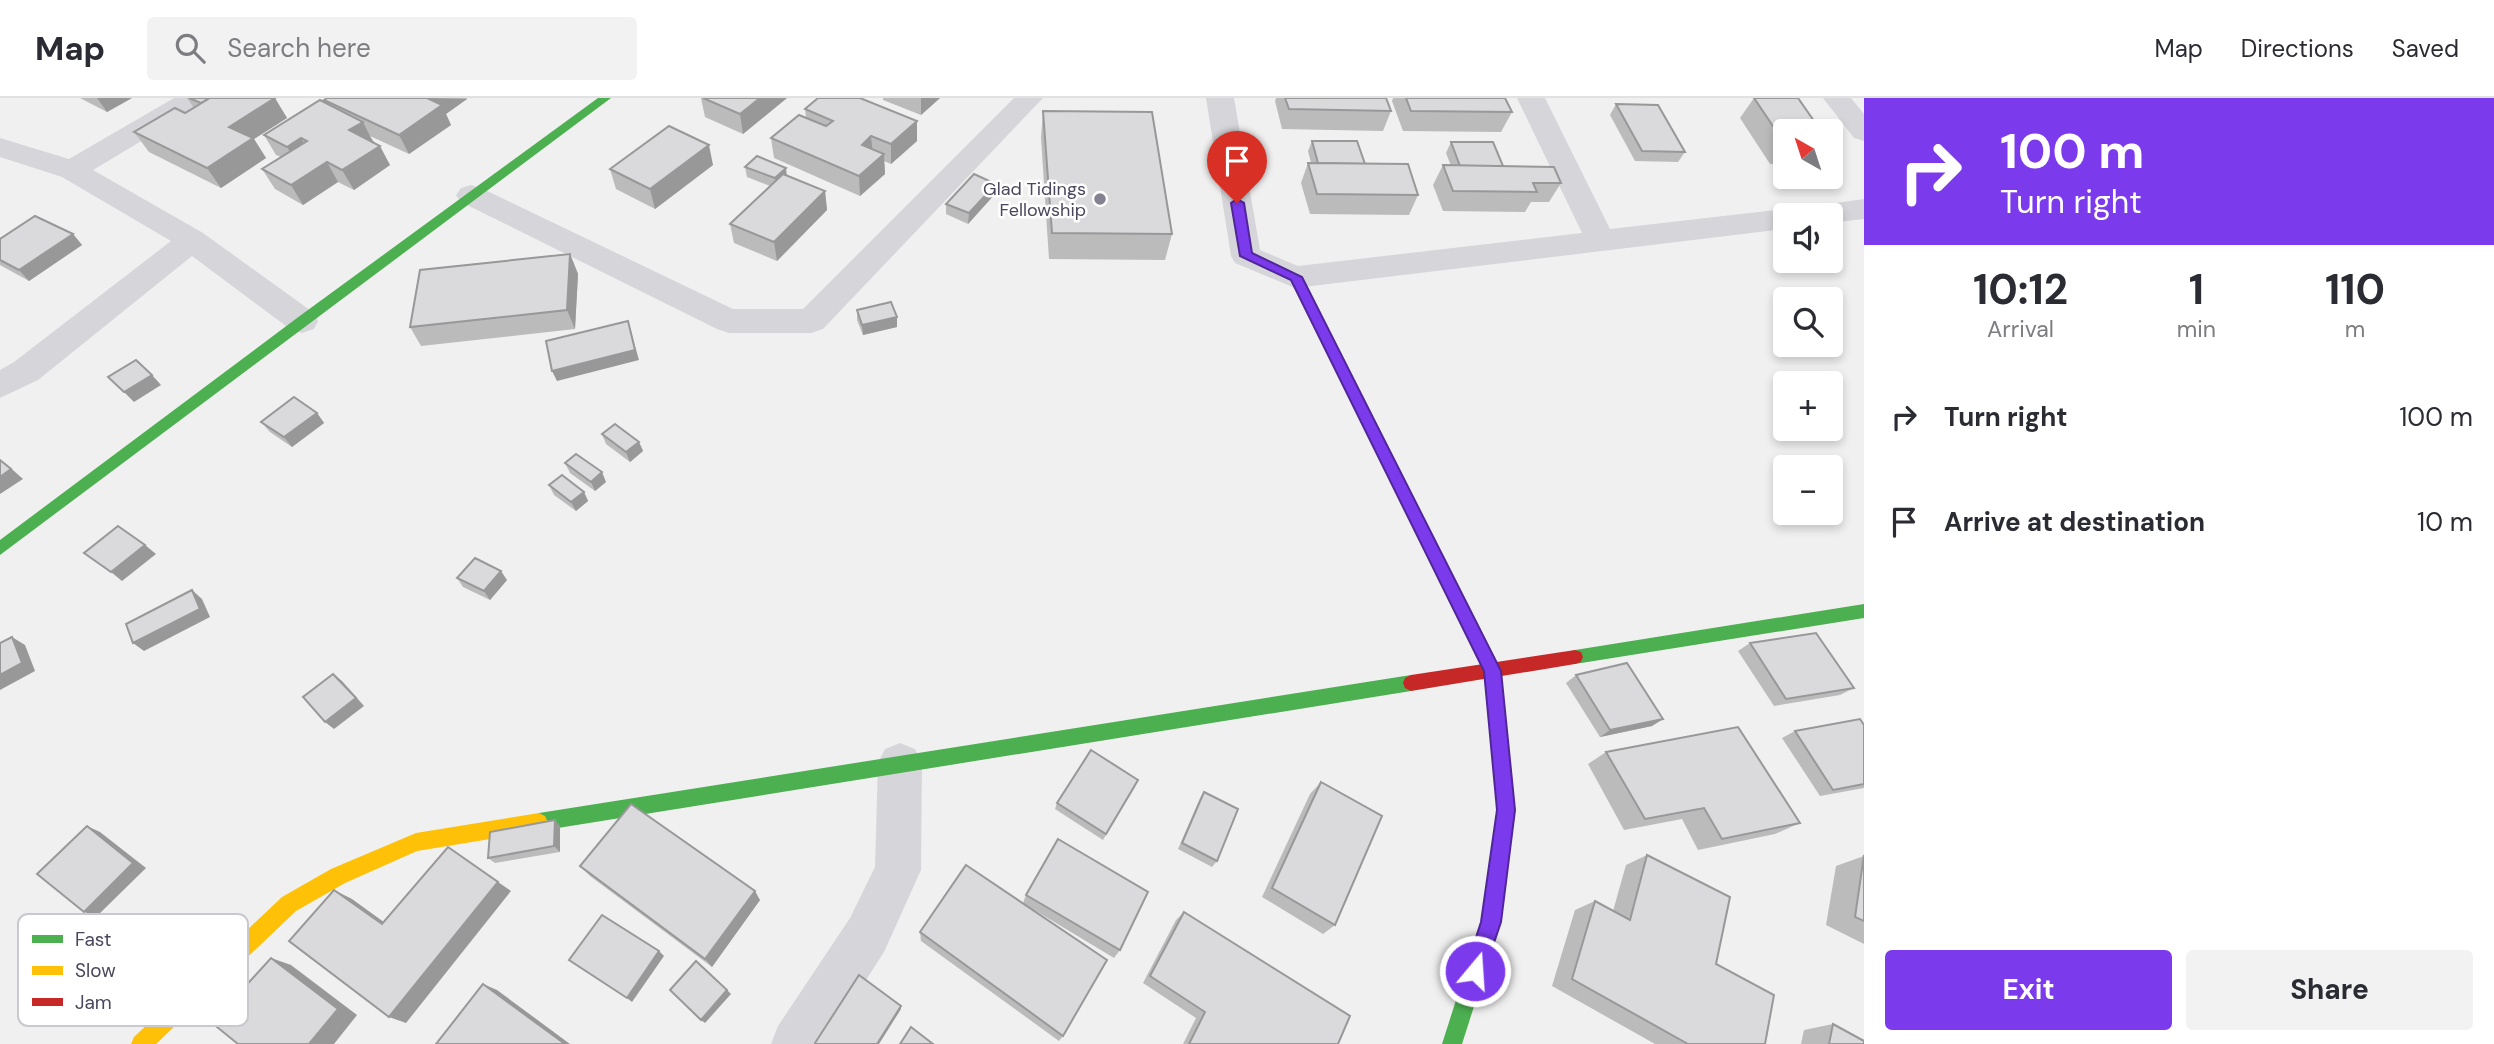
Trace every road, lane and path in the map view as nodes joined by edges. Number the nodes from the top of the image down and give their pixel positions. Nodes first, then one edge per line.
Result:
1 (193, 98) edge
2 (605, 98) edge
3 (1029, 98) edge
4 (1220, 98) edge
5 (1531, 98) edge
6 (1837, 98) edge
7 (1864, 132) edge
8 (0, 147) edge
9 (72, 170) junction
10 (471, 195) junction
11 (1864, 209) edge
12 (1843, 211) edge
13 (1773, 220) edge
14 (192, 240) junction
15 (1601, 241) junction
16 (1296, 277) junction
17 (302, 321) junction
18 (0, 385) edge
19 (0, 549) edge
20 (1864, 611) edge
21 (1493, 671) junction
22 (900, 763) junction
23 (248, 943) edge
24 (160, 1026) edge
25 (141, 1044) edge
26 (796, 1044) edge
27 (1452, 1044) edge

1 - 9 street
2 - 10 street
3 - 10 street
4 - 16 street
5 - 15 street
6 - 7 street
8 - 9 street
9 - 14 street
10 - 17 street
11 - 12 street
13 - 15 street
14 - 17 street
14 - 18 street
15 - 16 street
16 - 21 street
17 - 19 street
20 - 21 street
21 - 22 street
21 - 27 street
22 - 23 street
22 - 26 street
24 - 25 street

